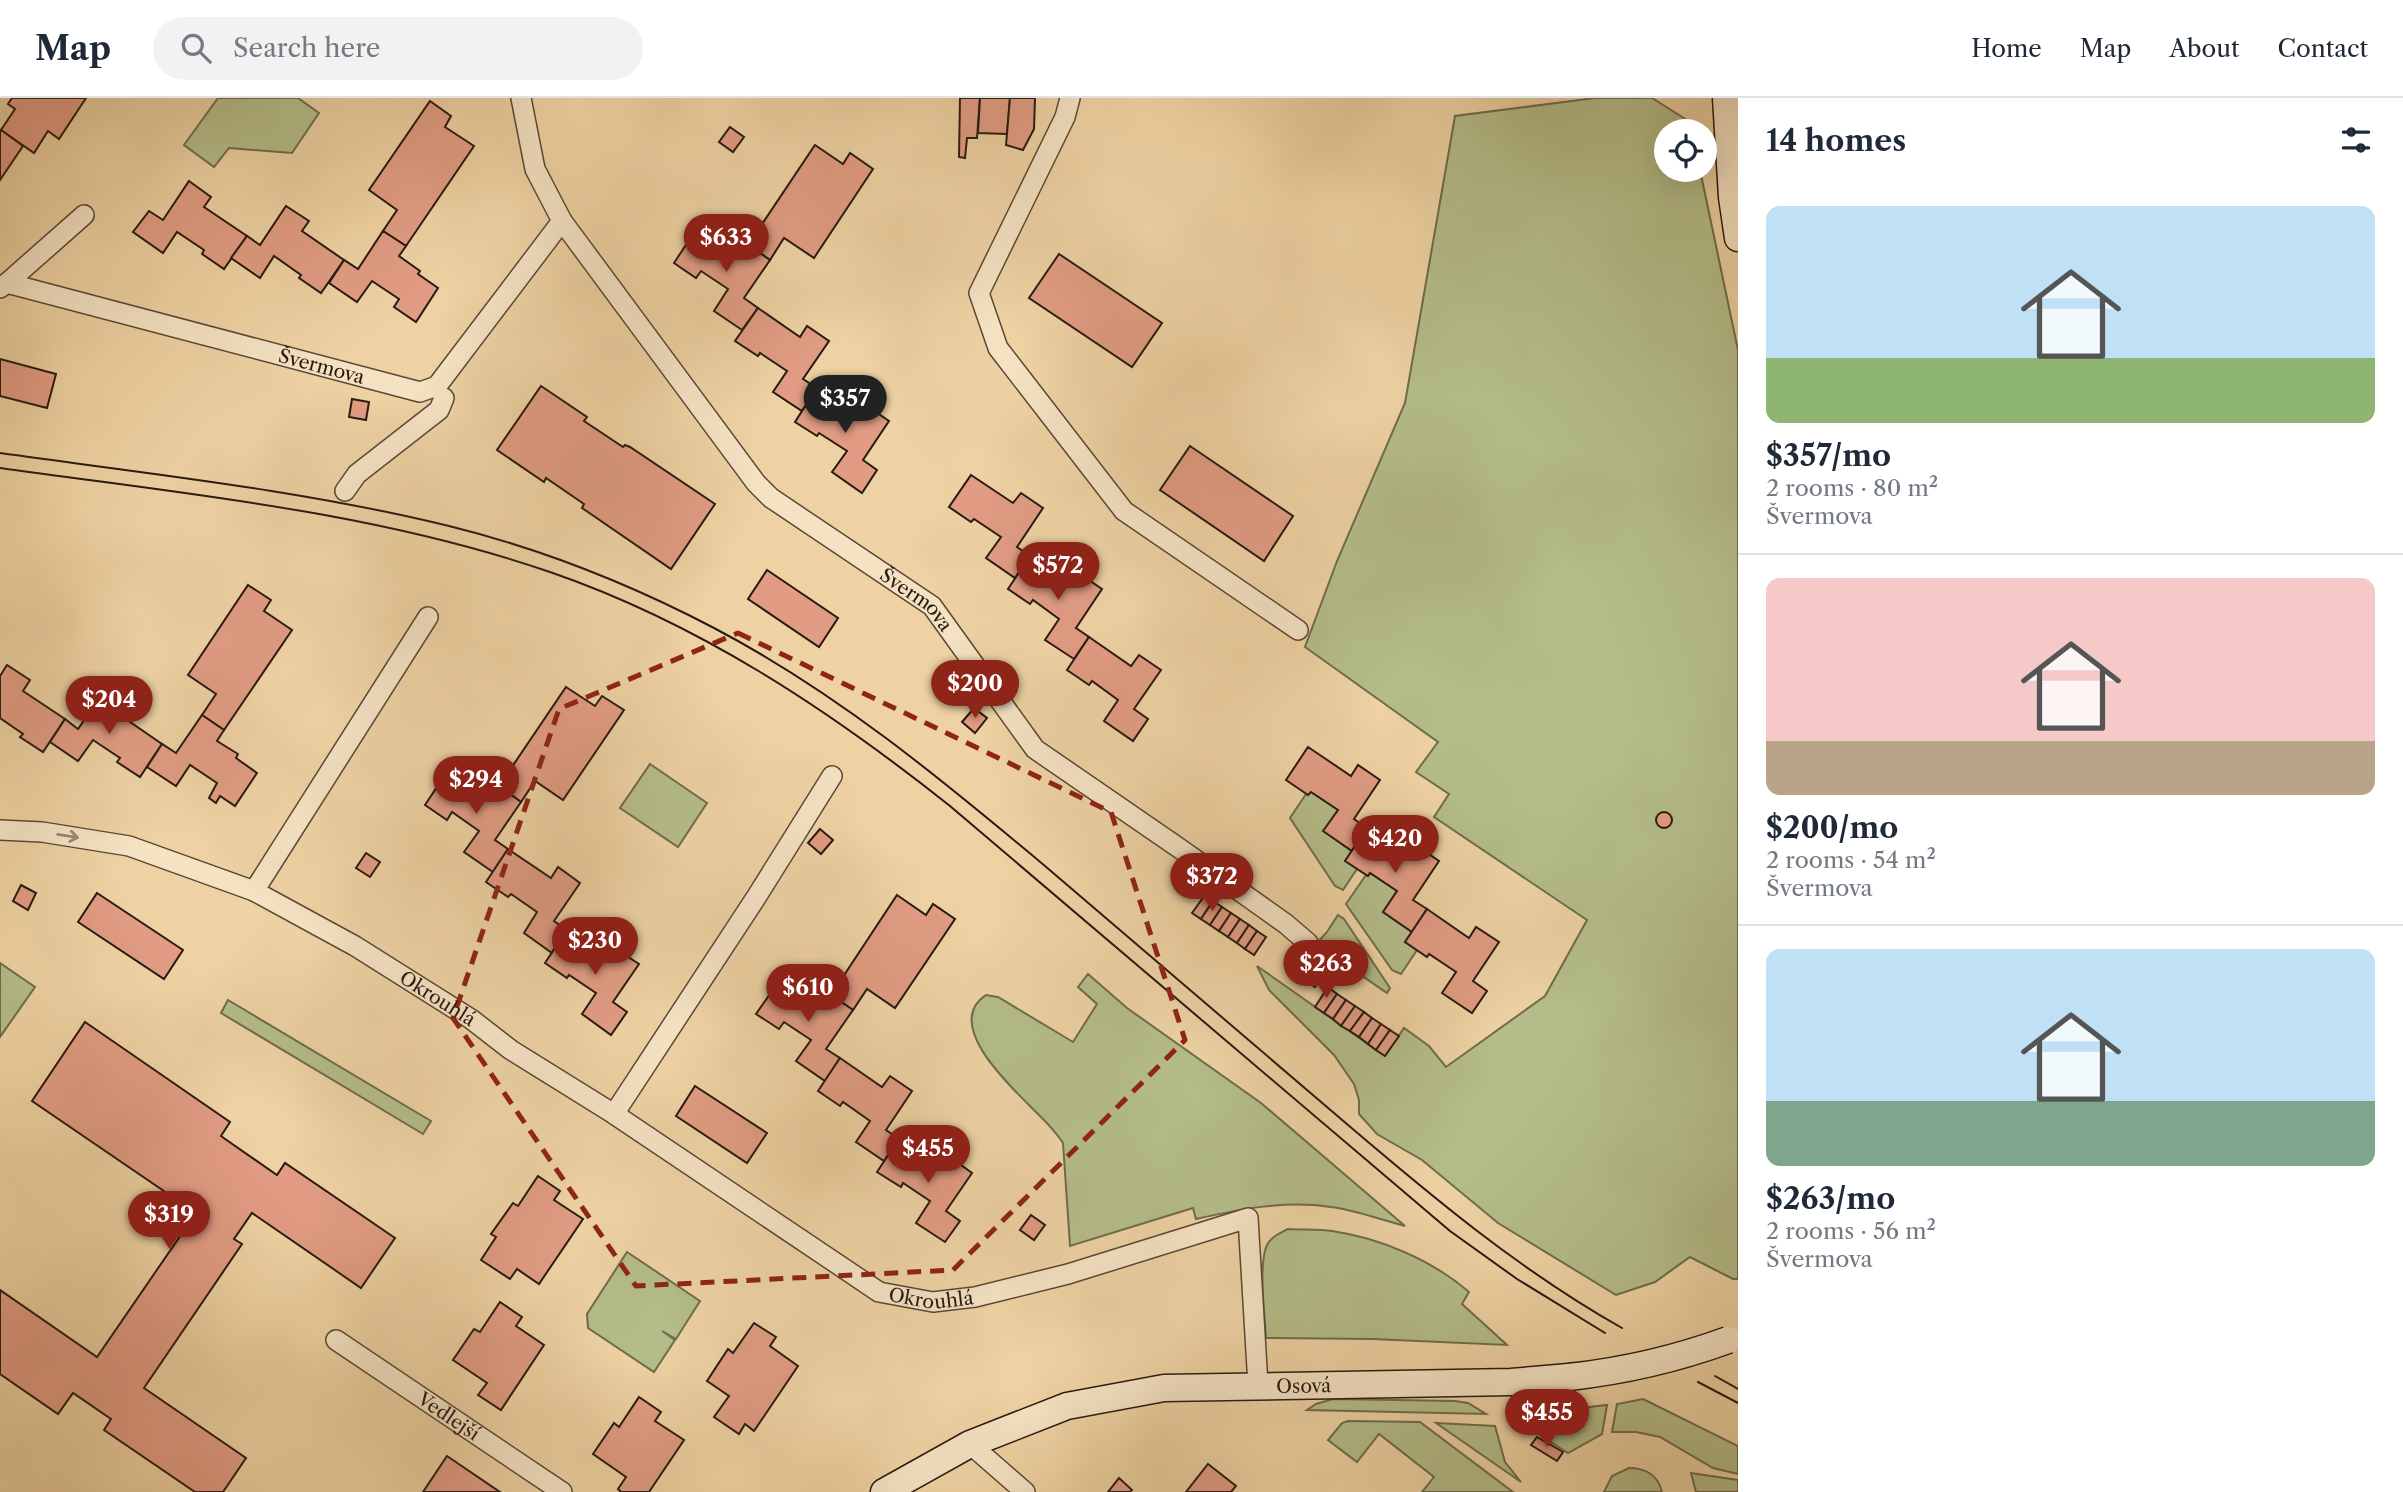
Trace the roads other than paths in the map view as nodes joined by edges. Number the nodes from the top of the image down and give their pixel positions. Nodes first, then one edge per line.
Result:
1 (521, 98) edge
2 (1070, 98) edge
3 (1726, 98) edge
4 (84, 215) dead end
5 (562, 221) junction
6 (1738, 238) edge
7 (4, 285) edge
8 (444, 398) dead end
9 (345, 491) dead end
10 (428, 617) dead end
11 (1298, 630) dead end
12 (832, 776) dead end
13 (0, 830) edge
14 (254, 891) junction
15 (1308, 943) dead end
16 (614, 1115) junction
17 (1733, 1338) edge
18 (336, 1340) dead end
19 (1258, 1385) junction
20 (970, 1444) junction
21 (562, 1492) edge
22 (884, 1492) edge
23 (1025, 1492) edge

1 - 5 street, Švermova
2 - 11 street
3 - 6 street
4 - 7 street, Švermova
5 - 7 street, Švermova
5 - 15 street, Švermova
8 - 9 street
10 - 14 street
12 - 16 street
13 -> 14 street, Okrouhlá
14 - 16 street, Okrouhlá
16 - 19 street, Okrouhlá
17 - 19 street, Osová, bridge
18 - 21 street, Vedlejší
19 - 20 street, Osová
20 - 22 street, Osová
20 - 23 street

